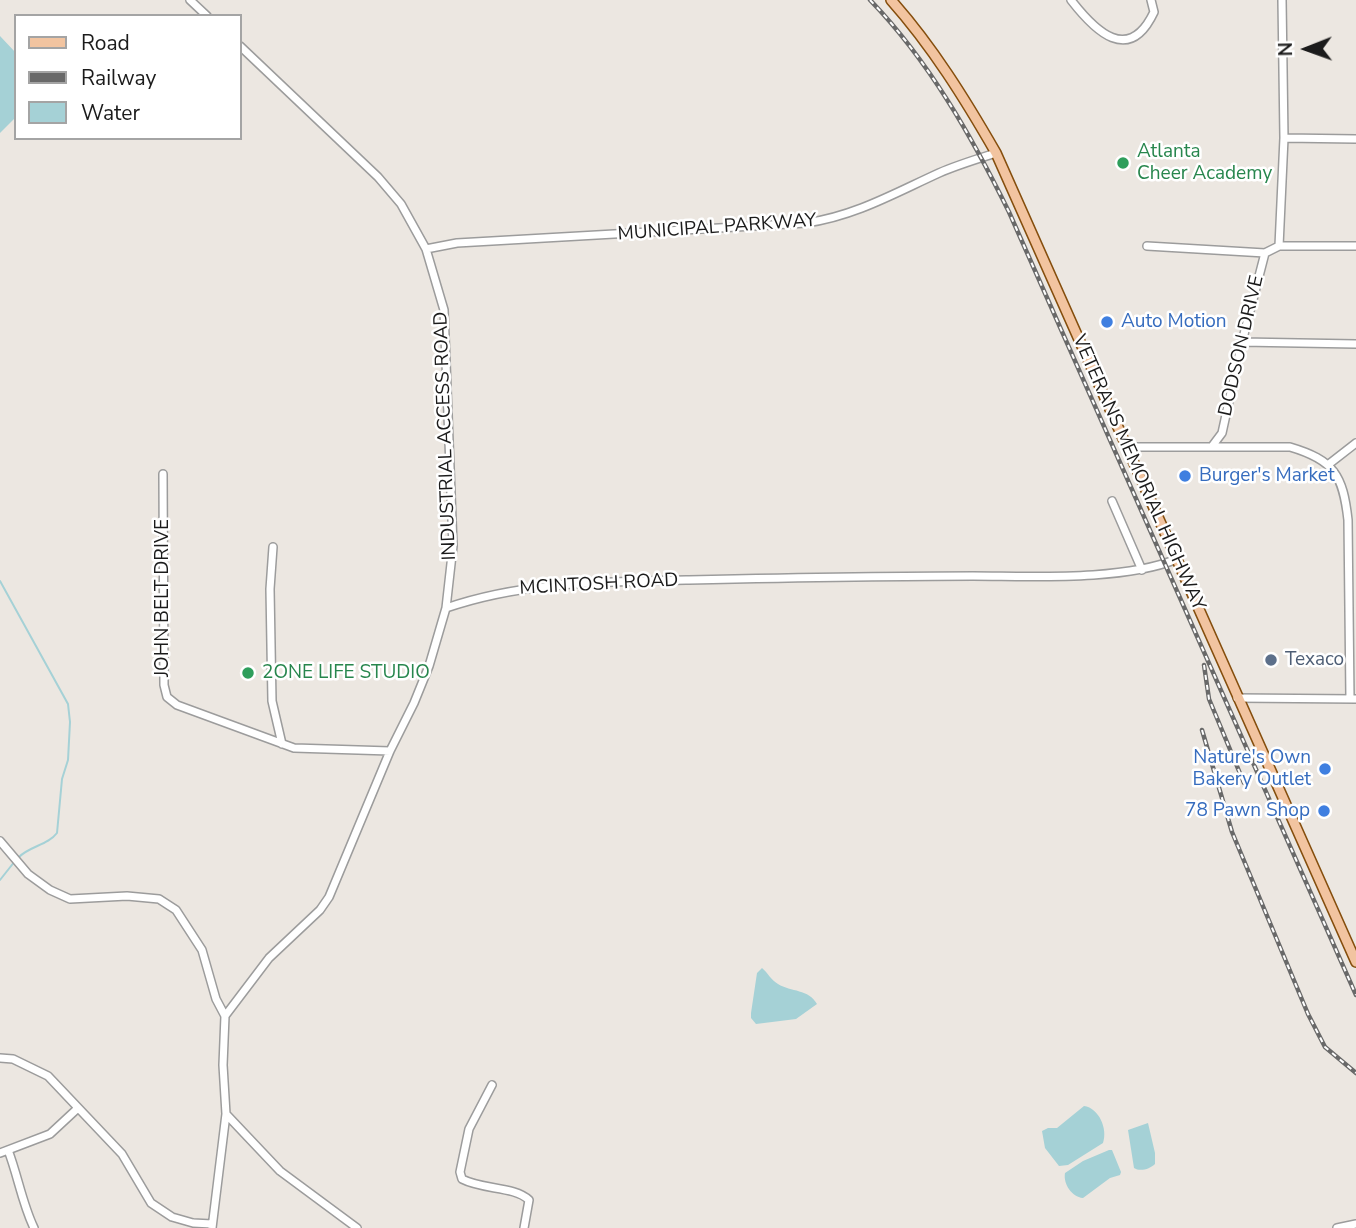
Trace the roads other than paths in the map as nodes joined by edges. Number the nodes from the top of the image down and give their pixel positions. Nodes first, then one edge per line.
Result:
1 (190, 0) edge
2 (891, 0) edge
3 (1071, 0) edge
4 (1151, 0) edge
5 (1282, 0) edge
6 (205, 14) edge
7 (242, 48) edge
8 (1284, 138) junction
9 (1356, 139) edge
10 (996, 153) junction
11 (1147, 246) dead end
12 (1279, 246) junction
13 (1356, 246) edge
14 (426, 249) junction
15 (1265, 253) junction
16 (1242, 342) junction
17 (1356, 344) edge
18 (1356, 443) edge
19 (1213, 445) junction
20 (1128, 447) junction
21 (1329, 464) junction
22 (163, 474) dead end
23 (1112, 501) dead end
24 (1352, 520) edge
25 (272, 547) dead end
26 (1177, 559) junction
27 (1142, 570) junction
28 (446, 608) junction
29 (1237, 698) junction
30 (1353, 699) edge
31 (282, 744) junction
32 (390, 751) junction
33 (0, 841) edge
34 (1356, 962) edge
35 (225, 1016) junction
36 (0, 1058) edge
37 (492, 1085) dead end
38 (78, 1108) junction
39 (226, 1114) junction
40 (8, 1150) junction
41 (0, 1153) edge
42 (1356, 1224) edge
43 (212, 1226) edge
44 (1341, 1227) edge
45 (34, 1228) edge
46 (357, 1228) edge
47 (524, 1228) edge

1 - 6 street
2 - 10 main road, VETERANS MEMORIAL HIGHWAY
3 - 4 street
5 - 8 street
7 - 14 street, INDUSTRIAL ACCESS ROAD
8 - 9 street
8 - 12 street
10 - 14 street, MUNICIPAL PARKWAY
10 - 20 main road, VETERANS MEMORIAL HIGHWAY
11 - 15 street
12 - 13 street
12 - 15 street, DODSON DRIVE
14 - 28 street, INDUSTRIAL ACCESS ROAD
15 - 16 street, DODSON DRIVE
16 - 17 street
16 - 19 street, DODSON DRIVE
18 - 21 street
19 - 20 street
19 - 21 street
20 - 26 main road, VETERANS MEMORIAL HIGHWAY
21 - 24 street
22 - 31 street, JOHN BELT DRIVE
23 - 27 street
24 - 30 street
25 - 31 street
26 - 27 street, MCINTOSH ROAD
26 - 29 main road, VETERANS MEMORIAL HIGHWAY
27 - 28 street, MCINTOSH ROAD
28 - 32 street
29 - 30 street
29 - 34 main road, VETERANS MEMORIAL HIGHWAY
31 - 32 street, JOHN BELT DRIVE
32 - 35 street
33 - 35 street
35 - 39 street
36 - 38 street
37 - 47 street
38 - 40 street
38 - 43 street
39 - 43 street
39 - 46 street
40 - 41 street
40 - 45 street
42 - 44 street

